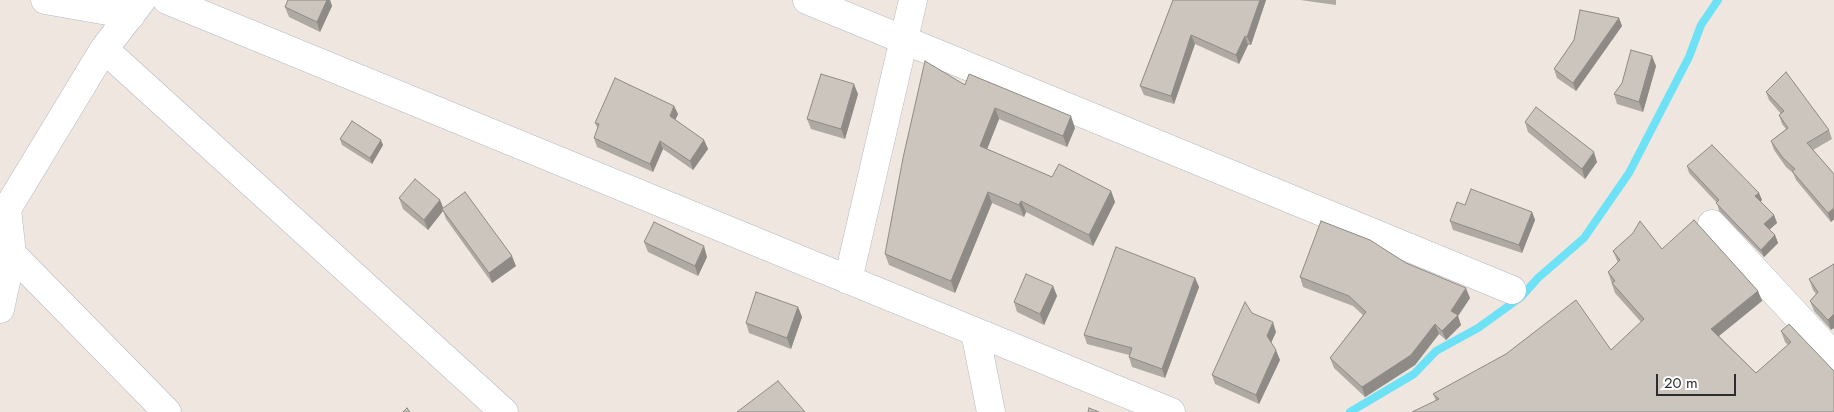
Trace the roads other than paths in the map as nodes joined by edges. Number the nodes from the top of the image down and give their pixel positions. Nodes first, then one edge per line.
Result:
1 (45, 0) edge
2 (167, 0) edge
3 (806, 0) edge
4 (913, 0) edge
5 (136, 8) edge
6 (905, 40) junction
7 (104, 49) junction
8 (4, 209) edge
9 (1712, 224) dead end
10 (12, 254) junction
11 (848, 280) junction
12 (1512, 290) dead end
13 (0, 308) edge
14 (975, 332) junction
15 (1834, 356) edge
16 (167, 412) edge
17 (504, 412) edge
18 (991, 412) edge
19 (1171, 412) edge

1 - 5 street
2 - 11 street
3 - 6 street
4 - 6 street
5 - 7 street
6 - 11 street
6 - 12 street
7 - 8 street
7 - 17 street
8 - 10 street
9 - 15 street
10 - 13 street
10 - 16 street
11 - 14 street
14 - 18 street
14 - 19 street

